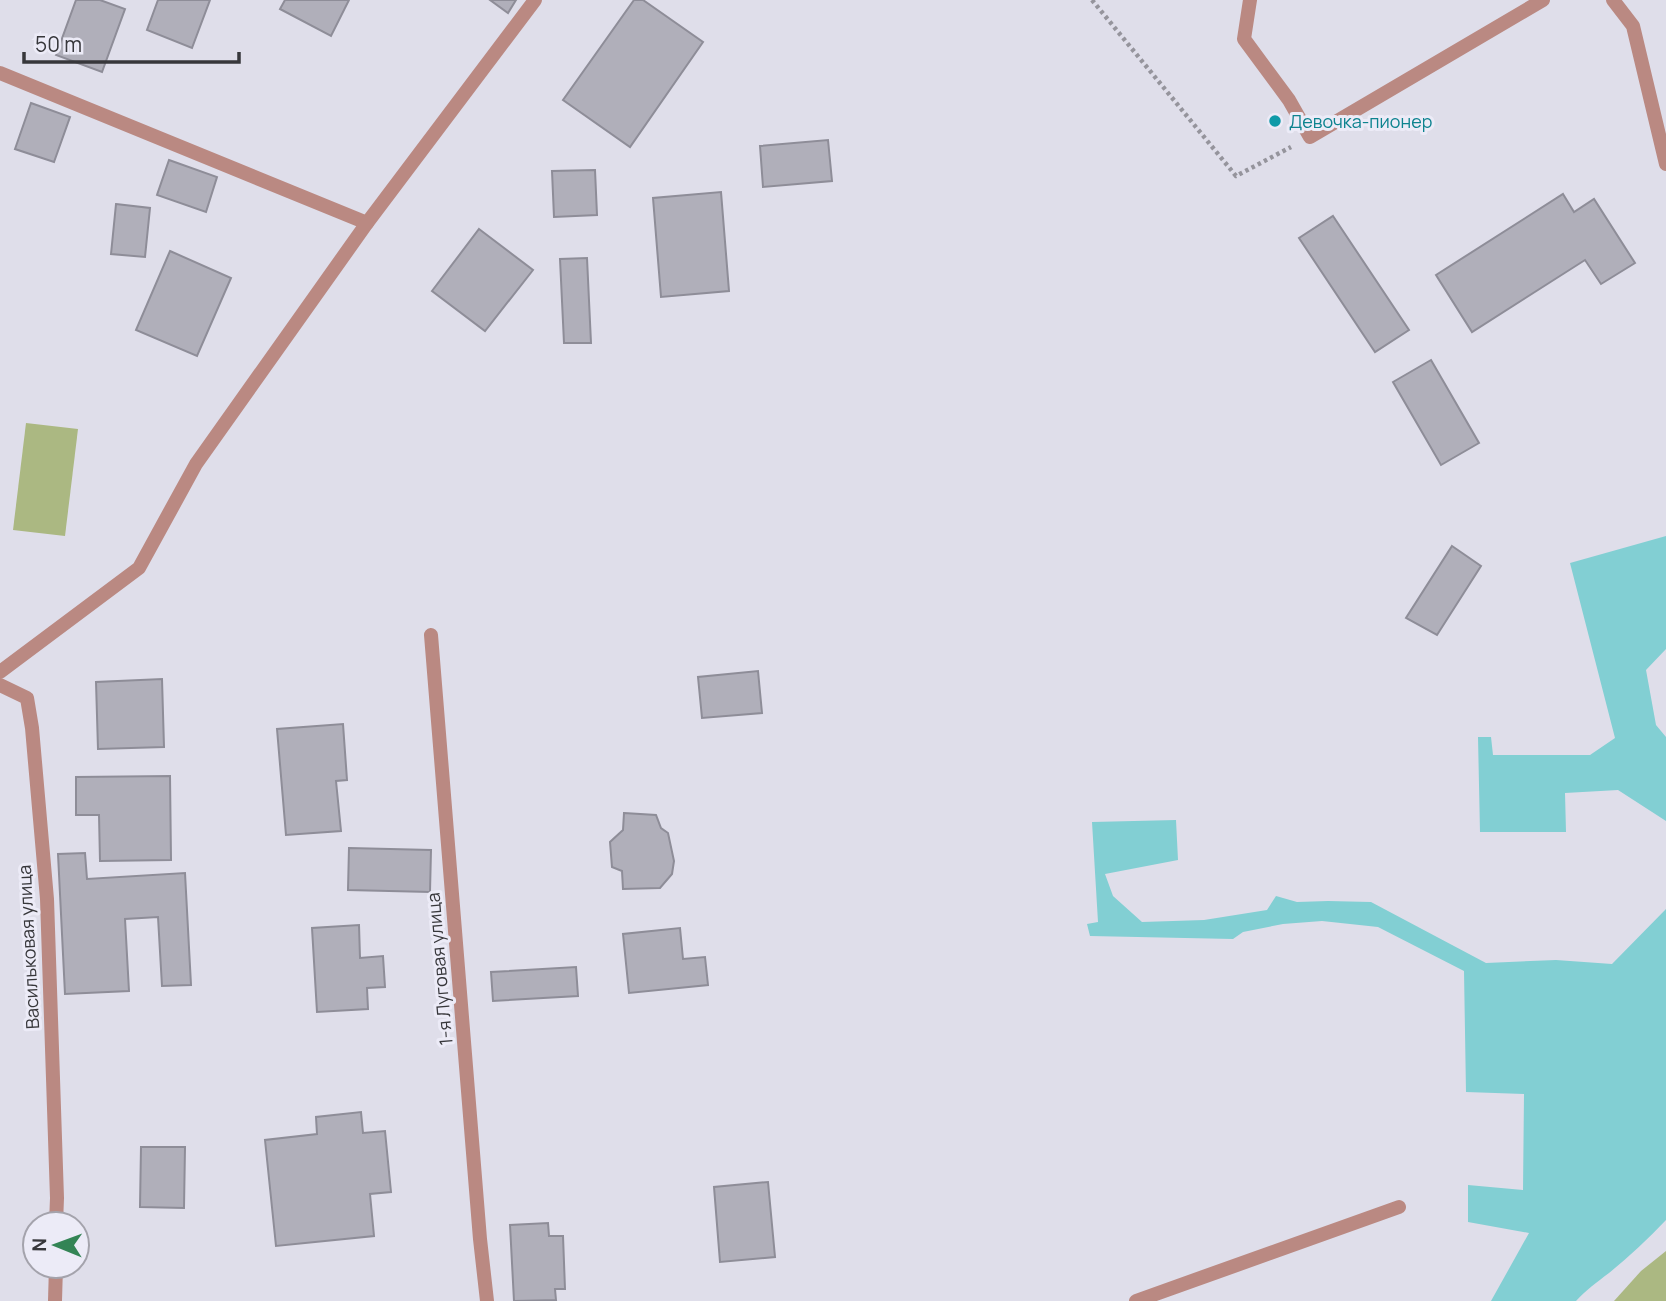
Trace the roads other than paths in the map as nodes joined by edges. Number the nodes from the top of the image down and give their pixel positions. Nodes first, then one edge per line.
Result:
1 (535, 0) edge
2 (1250, 0) edge
3 (1543, 0) edge
4 (1613, 0) edge
5 (0, 73) edge
6 (1666, 164) edge
7 (367, 223) junction
8 (431, 635) dead end
9 (0, 672) edge
10 (0, 685) edge
11 (1399, 1208) dead end
12 (57, 1210) edge
13 (56, 1280) edge
14 (55, 1301) edge
15 (487, 1301) edge
16 (1136, 1301) edge

1 - 7 street
2 - 3 street
4 - 6 street
5 - 7 street
7 - 9 street
8 - 15 street, 1-я Луговая улица
10 - 12 street, Васильковая улица
11 - 16 street
13 - 14 street

